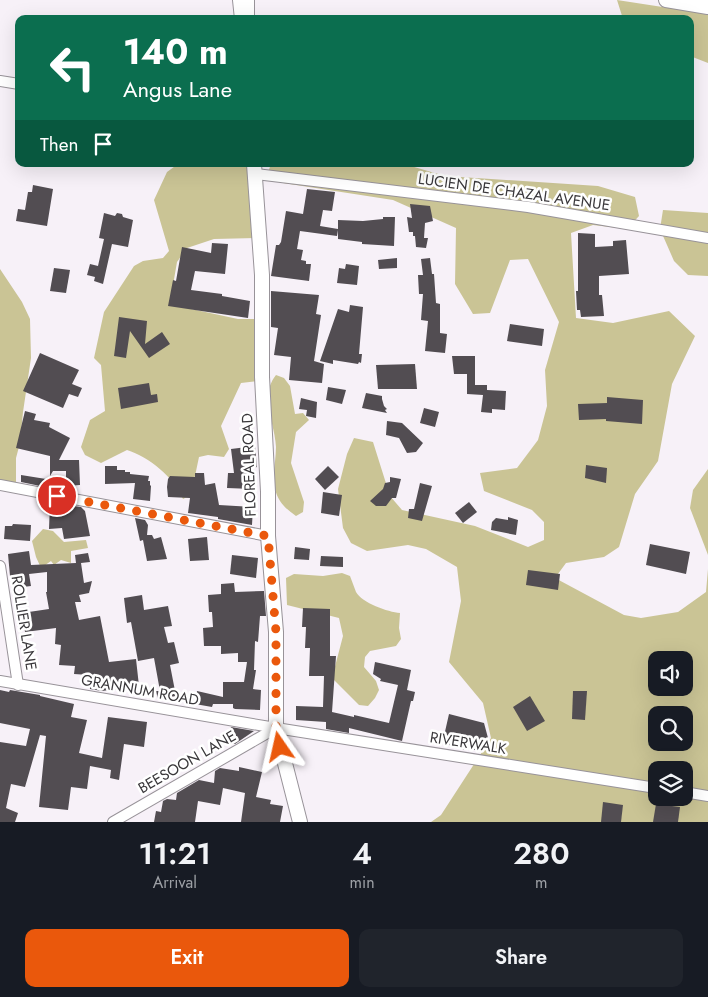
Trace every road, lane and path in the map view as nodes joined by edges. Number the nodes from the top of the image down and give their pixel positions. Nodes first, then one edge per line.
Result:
1 (240, 0) edge
2 (249, 0) edge
3 (666, 0) edge
4 (708, 7) edge
5 (242, 15) edge
6 (249, 15) edge
7 (0, 81) edge
8 (15, 83) edge
9 (255, 169) edge
10 (708, 238) edge
11 (0, 485) edge
12 (268, 536) junction
13 (0, 566) edge
14 (0, 681) edge
15 (18, 685) junction
16 (276, 728) junction
17 (648, 787) edge
18 (693, 794) edge
19 (708, 796) edge
20 (113, 822) edge
21 (300, 822) edge

1 - 5 main road
2 - 6 street
3 - 4 main road
7 - 8 street
9 - 10 street, LUCIEN DE CHAZAL AVENUE
9 - 12 main road, FLOREAL ROAD
11 - 12 street
12 - 16 main road, FLOREAL ROAD
13 - 15 street, ROLLIER LANE
14 - 15 street, GRANNUM ROAD
15 - 16 street, GRANNUM ROAD
16 - 17 street, RIVERWALK
16 - 20 street, BEESOON LANE
16 - 21 main road, FLOREAL ROAD
18 - 19 street

